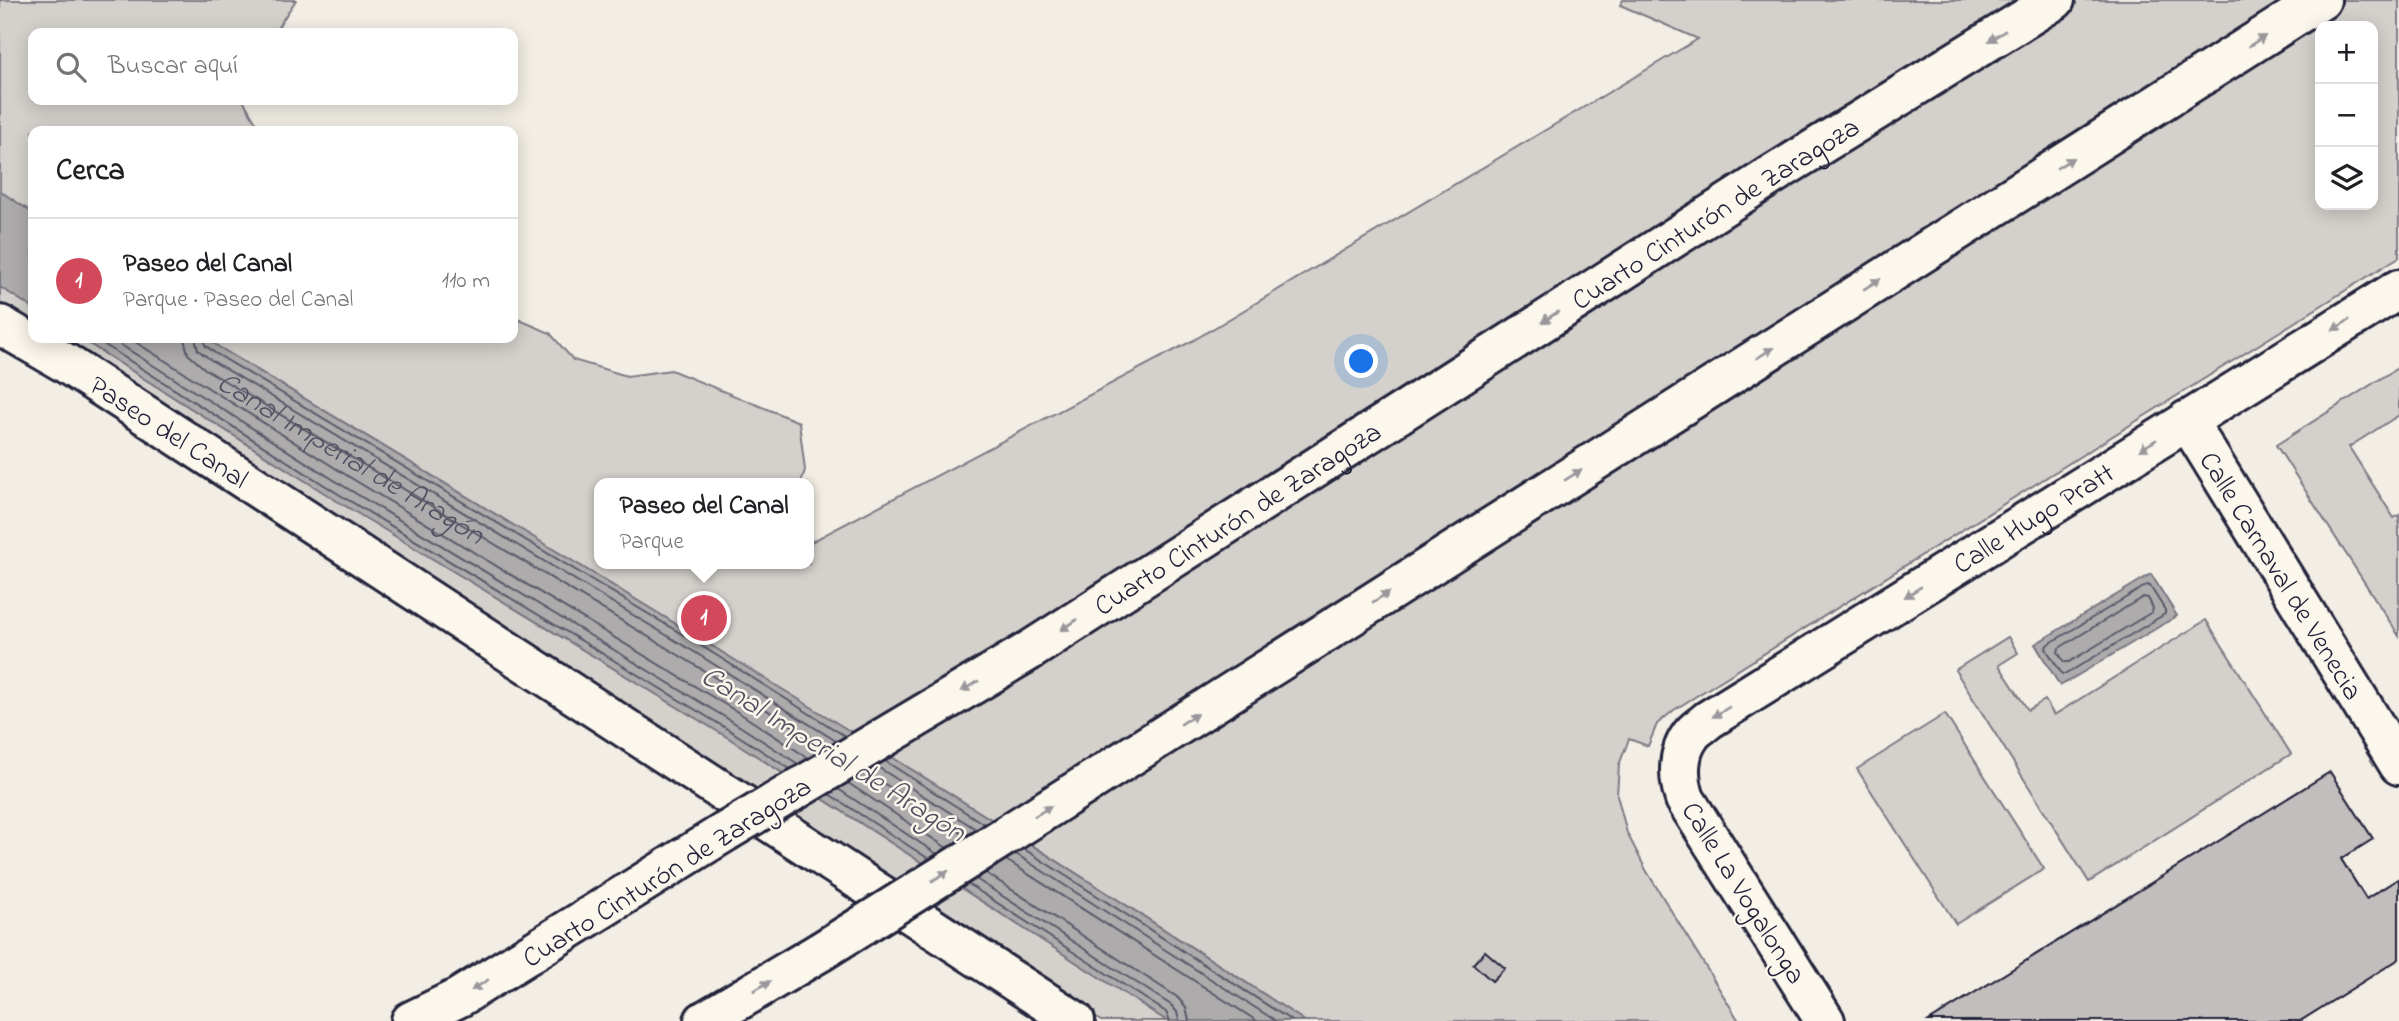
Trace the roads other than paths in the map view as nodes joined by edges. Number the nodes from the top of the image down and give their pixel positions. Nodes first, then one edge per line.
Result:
1 (2055, 0) edge
2 (2321, 0) edge
3 (2399, 289) edge
4 (0, 325) edge
5 (28, 341) edge
6 (31, 343) edge
7 (2187, 421) junction
8 (1680, 759) joint
9 (2399, 765) edge
10 (411, 1021) edge
11 (704, 1021) edge
12 (1075, 1021) edge
13 (1825, 1021) edge

1 -> 10 main road, Cuarto Cinturón de Zaragoza, bridge
11 -> 2 main road, bridge
3 -> 7 main road, Calle Hugo Pratt
4 - 5 main road, Paseo del Canal
6 - 12 main road, Paseo del Canal
7 -> 8 main road, Calle Hugo Pratt
7 - 9 main road, Calle Carnaval de Venecia
8 - 13 main road, Calle La Vogalonga

